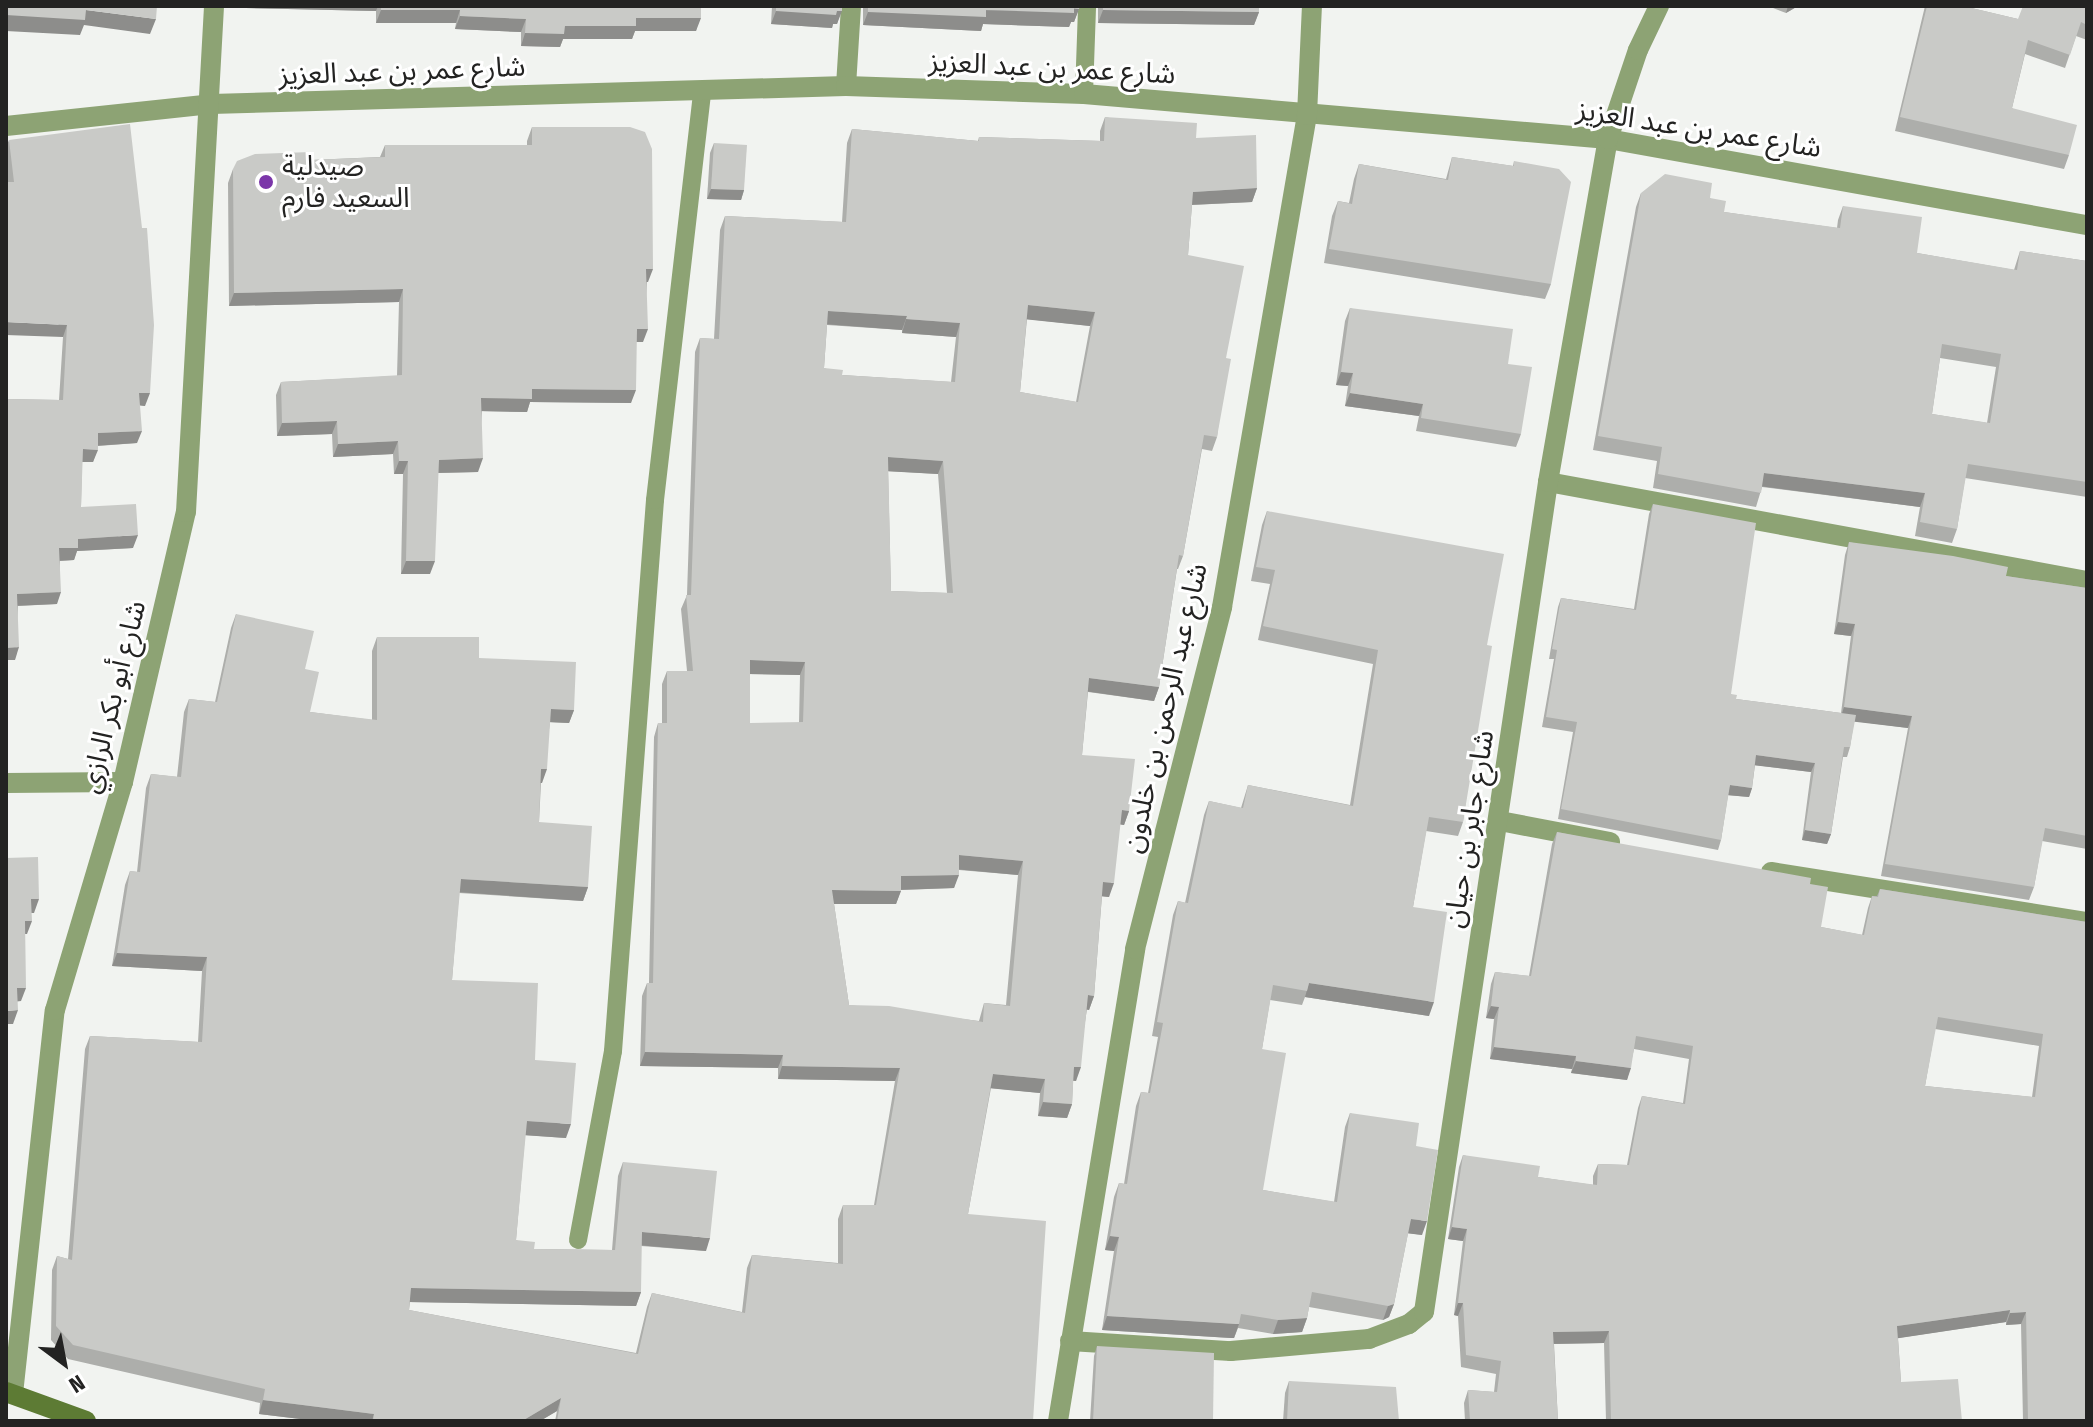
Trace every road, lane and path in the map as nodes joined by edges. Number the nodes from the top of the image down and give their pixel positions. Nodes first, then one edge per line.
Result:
1 (214, 6) edge
2 (851, 6) edge
3 (1087, 6) edge
4 (1312, 6) edge
5 (1659, 6) edge
6 (846, 86) junction
7 (702, 91) junction
8 (1084, 94) junction
9 (211, 104) junction
10 (1307, 115) junction
11 (6, 126) edge
12 (1608, 139) junction
13 (2087, 225) edge
14 (1548, 482) junction
15 (2087, 581) edge
16 (123, 782) junction
17 (6, 783) edge
18 (1500, 821) junction
19 (1625, 845) edge
20 (1749, 868) edge
21 (2087, 922) edge
22 (578, 1240) dead end
23 (1070, 1341) junction
24 (9, 1393) edge
25 (86, 1421) edge
26 (1058, 1421) edge

1 - 9 street, شارع أبو بكر الرازي
2 - 6 street
3 - 8 lane
4 - 10 street, شارع عبد الرحمن بن خلدون
5 - 12 street, شارع جابر بن حيان
6 - 7 street, شارع عمر بن عبد العزيز
6 - 8 street, شارع عمر بن عبد العزيز
7 - 9 street, شارع عمر بن عبد العزيز
7 - 22 lane
8 - 10 street, شارع عمر بن عبد العزيز
9 - 11 street, شارع عمر بن عبد العزيز
9 - 16 street, شارع أبو بكر الرازي
10 - 12 street, شارع عمر بن عبد العزيز
10 - 23 street, شارع عبد الرحمن بن خلدون
12 - 13 street, شارع عمر بن عبد العزيز
12 - 14 street, شارع جابر بن حيان
14 - 15 street
14 - 18 street, شارع جابر بن حيان
16 - 17 street
16 - 24 street, شارع أبو بكر الرازي
18 - 19 street
18 - 23 street, شارع جابر بن حيان
20 - 21 street
23 - 26 street, شارع عبد الرحمن بن خلدون
24 - 25 main road

